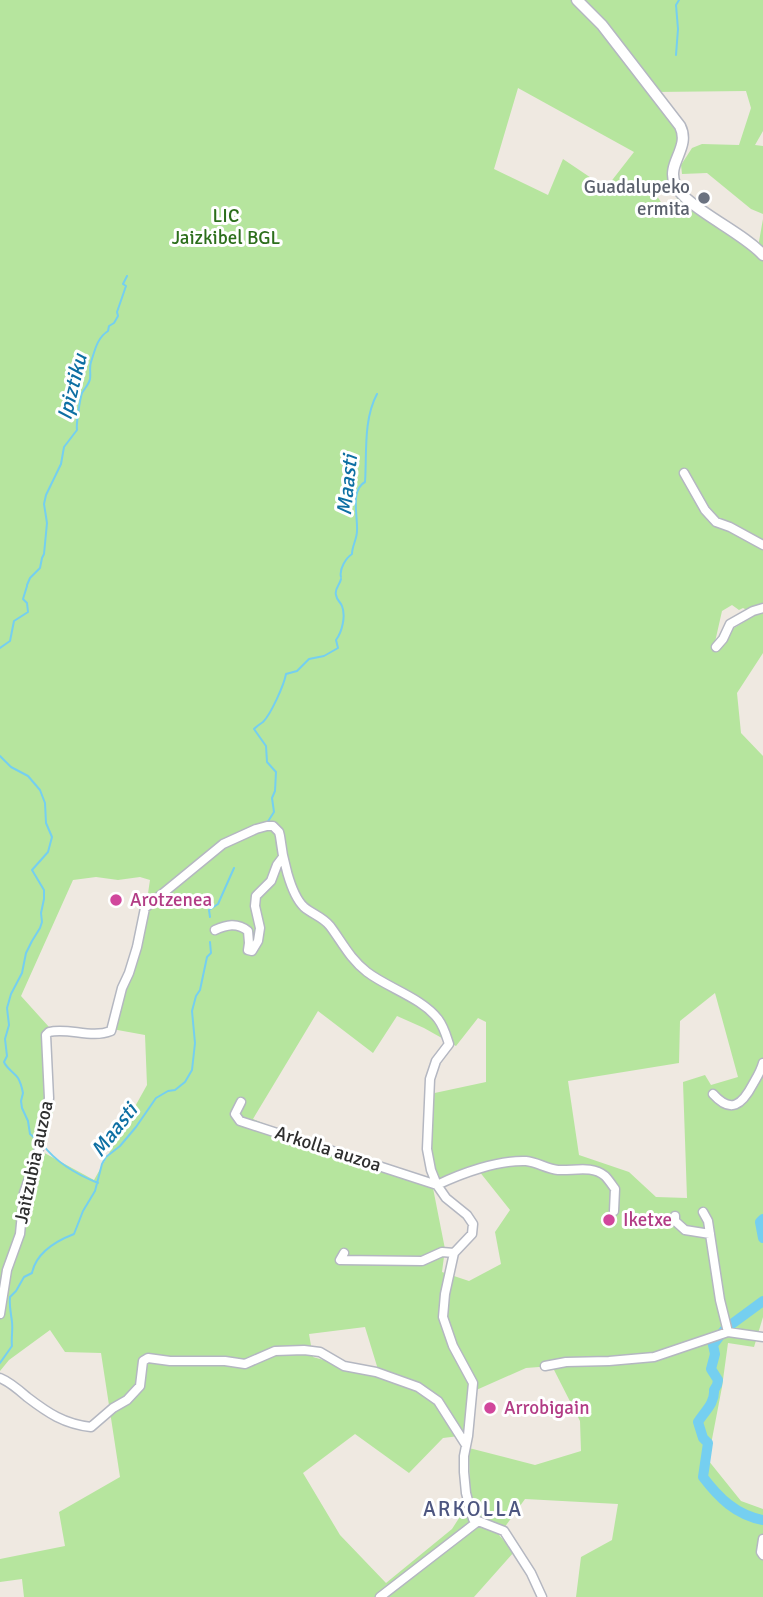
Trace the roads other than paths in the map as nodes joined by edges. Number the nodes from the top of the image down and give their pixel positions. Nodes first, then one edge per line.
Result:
1 (577, 0) edge
2 (763, 255) edge
3 (684, 473) dead end
4 (763, 545) edge
5 (763, 608) edge
6 (716, 647) dead end
7 (283, 857) junction
8 (145, 908) joint
9 (215, 930) dead end
10 (763, 1063) edge
11 (713, 1094) dead end
12 (241, 1102) dead end
13 (437, 1185) junction
14 (614, 1210) dead end
15 (703, 1212) dead end
16 (675, 1216) dead end
17 (710, 1234) junction
18 (454, 1252) junction
19 (344, 1253) dead end
20 (0, 1314) edge
21 (727, 1328) junction
22 (763, 1337) edge
23 (545, 1366) dead end
24 (0, 1378) edge
25 (466, 1445) junction
26 (477, 1522) junction
27 (763, 1539) edge
28 (763, 1555) edge
29 (380, 1597) edge
30 (542, 1597) edge

1 - 2 street
3 - 4 street
5 - 6 street
7 - 8 street, Arkolla auzoa
7 - 9 street
7 - 13 street, Arkolla auzoa
8 - 20 street, Jaitzubia auzoa
10 - 11 street
12 - 13 street, Arkolla auzoa
13 - 14 street
13 - 18 street, Arkolla auzoa
15 - 17 street
16 - 17 street
17 - 21 street
18 - 19 street
18 - 25 street, Arkolla auzoa
21 - 22 street
21 - 23 street
24 - 25 street
25 - 26 street, Arkolla auzoa
26 - 29 street
26 - 30 street
27 - 28 street

